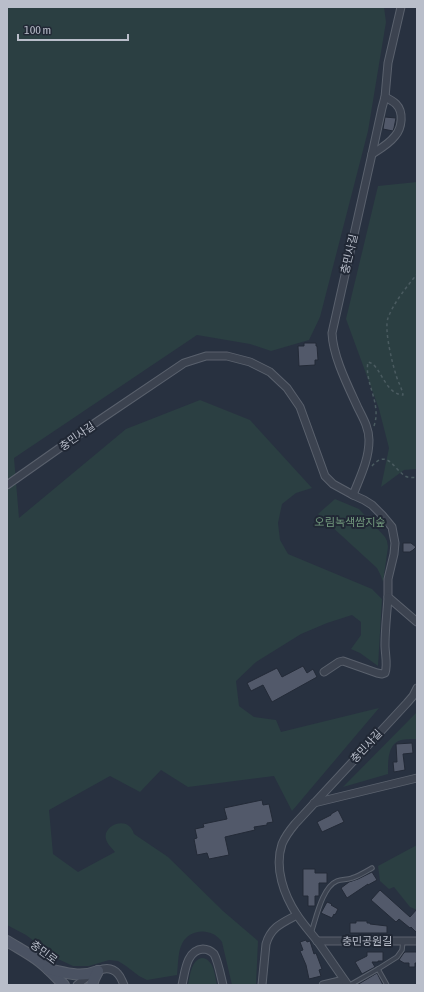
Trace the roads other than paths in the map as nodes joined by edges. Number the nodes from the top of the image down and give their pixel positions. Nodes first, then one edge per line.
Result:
1 (401, 7) edge
2 (385, 97) junction
3 (372, 154) junction
4 (7, 485) edge
5 (353, 495) junction
6 (388, 597) junction
7 (417, 622) edge
8 (324, 672) dead end
9 (417, 688) edge
10 (417, 778) edge
11 (313, 803) junction
12 (372, 868) dead end
13 (297, 914) junction
14 (311, 933) junction
15 (7, 941) edge
16 (317, 941) junction
17 (403, 941) junction
18 (417, 941) edge
19 (48, 969) junction
20 (378, 969) junction
21 (98, 971) junction
22 (347, 983) edge
23 (64, 985) edge
24 (77, 985) edge
25 (92, 985) edge
26 (124, 985) edge
27 (182, 985) edge
28 (223, 985) edge
29 (262, 985) edge
30 (323, 985) edge
31 (387, 985) edge

1 - 2 street, 충민사길
2 - 3 street, 충민사길
2 - 3 street
3 - 5 street, 충민사길
4 - 5 street, 충민사길
5 - 6 street, 충민사길
6 - 7 street
6 - 8 street, 충민사길
9 - 11 street, 충민사길
10 - 11 street
11 - 13 street, 충민사길
12 - 14 lane
13 - 14 street, 충민사길
13 - 29 street
14 - 16 street, 충민사길
15 - 19 street, 충민로
16 - 17 street, 충민공원길
16 - 22 street, 충민사길
17 - 18 street, 충민공원길
17 - 20 lane
19 - 21 street
19 - 23 street, 충민로
20 - 22 lane
20 - 31 lane
21 - 24 street
21 - 25 street
21 - 26 street
22 - 30 street
27 - 28 street

